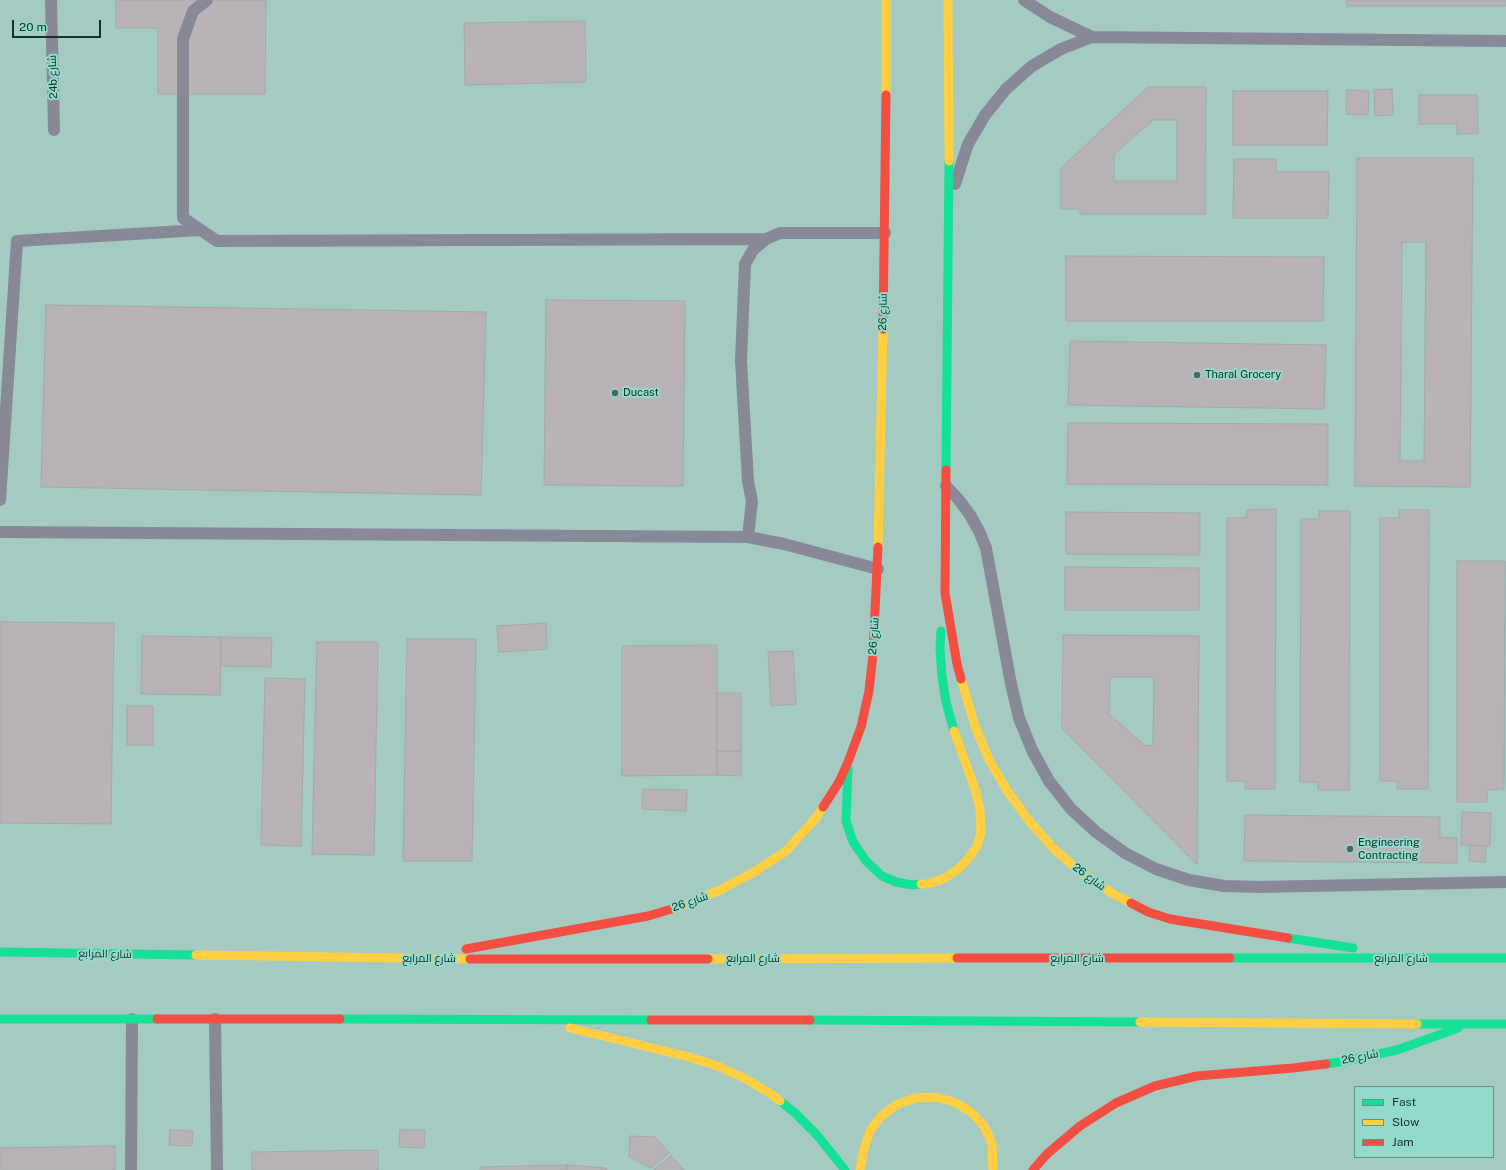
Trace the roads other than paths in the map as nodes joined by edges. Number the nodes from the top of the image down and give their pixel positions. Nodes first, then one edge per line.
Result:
1 (50, 0) edge
2 (207, 0) edge
3 (886, 0) edge
4 (948, 0) edge
5 (1024, 0) edge
6 (1092, 37) junction
7 (1506, 41) edge
8 (54, 130) dead end
9 (949, 212) junction
10 (200, 230) junction
11 (885, 233) junction
12 (766, 239) junction
13 (946, 486) junction
14 (0, 500) edge
15 (0, 532) edge
16 (748, 537) junction
17 (878, 570) junction
18 (945, 592) junction
19 (848, 762) junction
20 (1506, 882) edge
21 (0, 952) edge
22 (1506, 958) edge
23 (408, 959) junction
24 (1421, 959) junction
25 (0, 1019) edge
26 (132, 1019) junction
27 (215, 1019) junction
28 (536, 1019) junction
29 (1473, 1023) junction
30 (1506, 1024) edge
31 (131, 1170) edge
32 (217, 1170) edge
33 (845, 1170) edge
34 (860, 1170) edge
35 (993, 1170) edge
36 (1033, 1170) edge

1 - 8 lane, 24b شارع
2 - 10 lane
3 - 11 main road, شارع 26
4 - 9 main road, شارع 26
5 - 6 lane
6 - 7 lane
6 - 9 lane
9 - 13 main road, شارع 26
10 - 12 lane
10 - 14 lane
11 - 12 lane
11 - 17 main road, شارع 26
12 - 16 lane
13 - 18 main road, شارع 26
13 - 20 lane
15 - 16 lane
16 - 17 lane
17 - 19 main road, شارع 26
18 - 19 main road
18 - 24 main road, شارع 26
19 - 23 main road, شارع 26
21 - 23 main road, شارع المرابع
22 - 24 main road, شارع المرابع
23 - 24 main road, شارع المرابع
25 - 26 main road
26 - 27 main road
26 - 31 lane
27 - 28 main road
27 - 32 lane
28 - 29 main road
28 - 33 main road
29 - 30 main road
29 - 36 main road, شارع 26
34 - 35 main road

